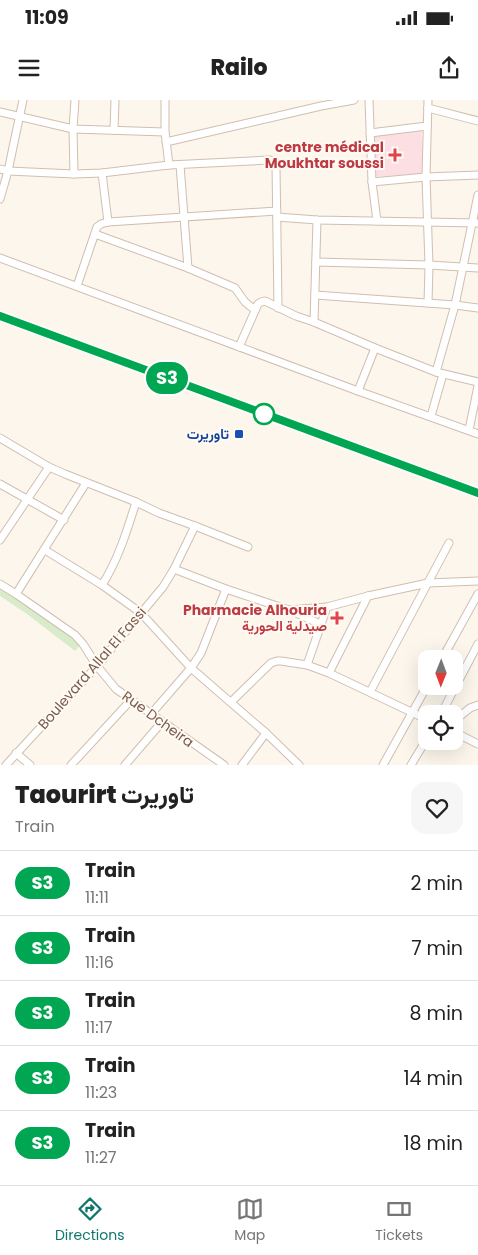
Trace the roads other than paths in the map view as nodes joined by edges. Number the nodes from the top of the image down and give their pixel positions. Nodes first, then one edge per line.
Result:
1 (23, 100) edge
2 (74, 100) edge
3 (115, 100) edge
4 (165, 100) edge
5 (354, 100) edge
6 (369, 100) edge
7 (428, 100) edge
8 (428, 108) junction
9 (0, 112) edge
10 (19, 116) junction
11 (478, 121) edge
12 (427, 126) junction
13 (73, 129) junction
14 (114, 130) junction
15 (165, 132) junction
16 (370, 133) junction
17 (166, 142) junction
18 (180, 164) junction
19 (169, 165) junction
20 (4, 170) edge
21 (102, 173) junction
22 (74, 174) junction
23 (478, 175) edge
24 (426, 177) junction
25 (372, 182) junction
26 (478, 195) edge
27 (0, 199) edge
28 (277, 214) junction
29 (185, 217) junction
30 (317, 220) junction
31 (377, 220) junction
32 (427, 221) junction
33 (108, 222) junction
34 (475, 223) edge
35 (95, 234) junction
36 (0, 258) edge
37 (316, 262) junction
38 (429, 265) junction
39 (464, 267) junction
40 (188, 268) junction
41 (478, 268) edge
42 (77, 286) junction
43 (315, 295) junction
44 (428, 303) junction
45 (455, 305) junction
46 (278, 308) junction
47 (478, 308) edge
48 (255, 310) junction
49 (314, 322) junction
50 (239, 347) junction
51 (374, 348) junction
52 (440, 373) junction
53 (478, 382) edge
54 (478, 386) edge
55 (358, 391) junction
56 (431, 416) junction
57 (469, 430) junction
58 (478, 434) edge
59 (0, 438) edge
60 (50, 467) junction
61 (86, 483) junction
62 (0, 484) edge
63 (27, 499) junction
64 (136, 502) junction
65 (64, 520) junction
66 (195, 526) junction
67 (1, 538) edge
68 (449, 543) dead end
69 (248, 547) dead end
70 (45, 550) junction
71 (174, 569) junction
72 (478, 581) edge
73 (428, 583) junction
74 (0, 584) edge
75 (102, 586) junction
76 (226, 589) junction
77 (16, 594) junction
78 (478, 594) edge
79 (368, 596) junction
80 (327, 607) junction
81 (289, 610) junction
82 (141, 613) junction
83 (320, 624) junction
84 (478, 644) edge
85 (447, 650) edge
86 (307, 665) junction
87 (97, 666) junction
88 (191, 668) junction
89 (329, 673) junction
90 (370, 692) junction
91 (422, 695) edge
92 (131, 700) junction
93 (230, 702) junction
94 (446, 705) edge
95 (478, 705) edge
96 (412, 712) junction
97 (151, 714) junction
98 (463, 714) edge
99 (418, 715) edge
100 (162, 722) junction
101 (266, 733) junction
102 (463, 736) edge
103 (478, 744) edge
104 (420, 750) edge
105 (16, 752) junction
106 (6, 765) edge
107 (30, 765) edge
108 (71, 765) edge
109 (125, 765) edge
110 (224, 765) edge
111 (242, 765) edge
112 (298, 765) edge
113 (383, 765) edge
114 (411, 765) edge

1 - 10 street
2 - 13 street
3 - 14 street
4 - 15 street
5 - 17 street
6 - 16 street
7 - 8 street
8 - 11 street
8 - 12 street
9 - 10 street
10 - 13 street
10 - 20 street
12 - 16 street
12 - 24 street
13 - 14 street
13 - 22 street
14 - 15 street
15 - 17 street
16 - 25 street
17 - 19 street
18 - 19 street
18 - 28 street
18 - 29 street
19 - 21 street
20 - 22 street
20 - 27 street
21 - 22 street
21 - 33 street
23 - 24 street
24 - 25 street
24 - 32 street
25 - 31 street
26 - 34 street
28 - 29 street
28 - 30 street
28 - 46 street
29 - 33 street
29 - 40 street
30 - 31 street
30 - 37 street
31 - 32 street
32 - 34 street
32 - 38 street
33 - 35 street
34 - 39 street
35 - 40 street
35 - 42 street
36 - 42 street
37 - 38 street
37 - 43 street
38 - 39 street
38 - 44 street
39 - 41 street
39 - 45 street
40 - 48 street
42 - 50 street
43 - 44 street
43 - 49 street
44 - 45 street
45 - 47 street
45 - 52 street
46 - 48 street
46 - 49 street
48 - 50 street
49 - 51 street
50 - 55 street
51 - 52 street
51 - 55 street
52 - 53 street
52 - 56 street
54 - 57 street
55 - 56 street
56 - 57 street
57 - 58 street
59 - 60 street
60 - 61 street
60 - 63 street
61 - 64 street
61 - 65 street
62 - 63 street
63 - 65 street
63 - 67 street
64 - 66 street
64 - 75 street
65 - 70 street
66 - 69 street
66 - 71 street, Boulevard Allal El Fassi
68 - 73 street
70 - 75 street
70 - 77 street
71 - 76 street
71 - 82 street, Boulevard Allal El Fassi
72 - 73 street
73 - 79 street
73 - 90 street
74 - 77 street, Rue Dcheira
75 - 82 street
76 - 81 street
76 - 88 street
77 - 87 street, Rue Dcheira
78 - 85 street
79 - 80 street
79 - 89 street
80 - 81 street
80 - 83 street
81 - 83 street
82 - 87 street, Boulevard Allal El Fassi
82 - 88 street
83 - 86 street
84 - 94 street
86 - 89 street
86 - 93 street
87 - 92 street, Rue Dcheira
87 - 105 street, Boulevard Allal El Fassi
88 - 93 street
88 - 97 street
89 - 90 street
90 - 96 street
91 - 96 street
92 - 97 street, Rue Dcheira
92 - 108 street
93 - 101 street
95 - 98 street
96 - 99 street
96 - 113 street
97 - 100 street, Rue Dcheira
100 - 109 street
100 - 110 street, Rue Dcheira
101 - 111 street
101 - 112 street
102 - 103 street
104 - 114 street
105 - 106 street, Boulevard Allal El Fassi
105 - 107 street

